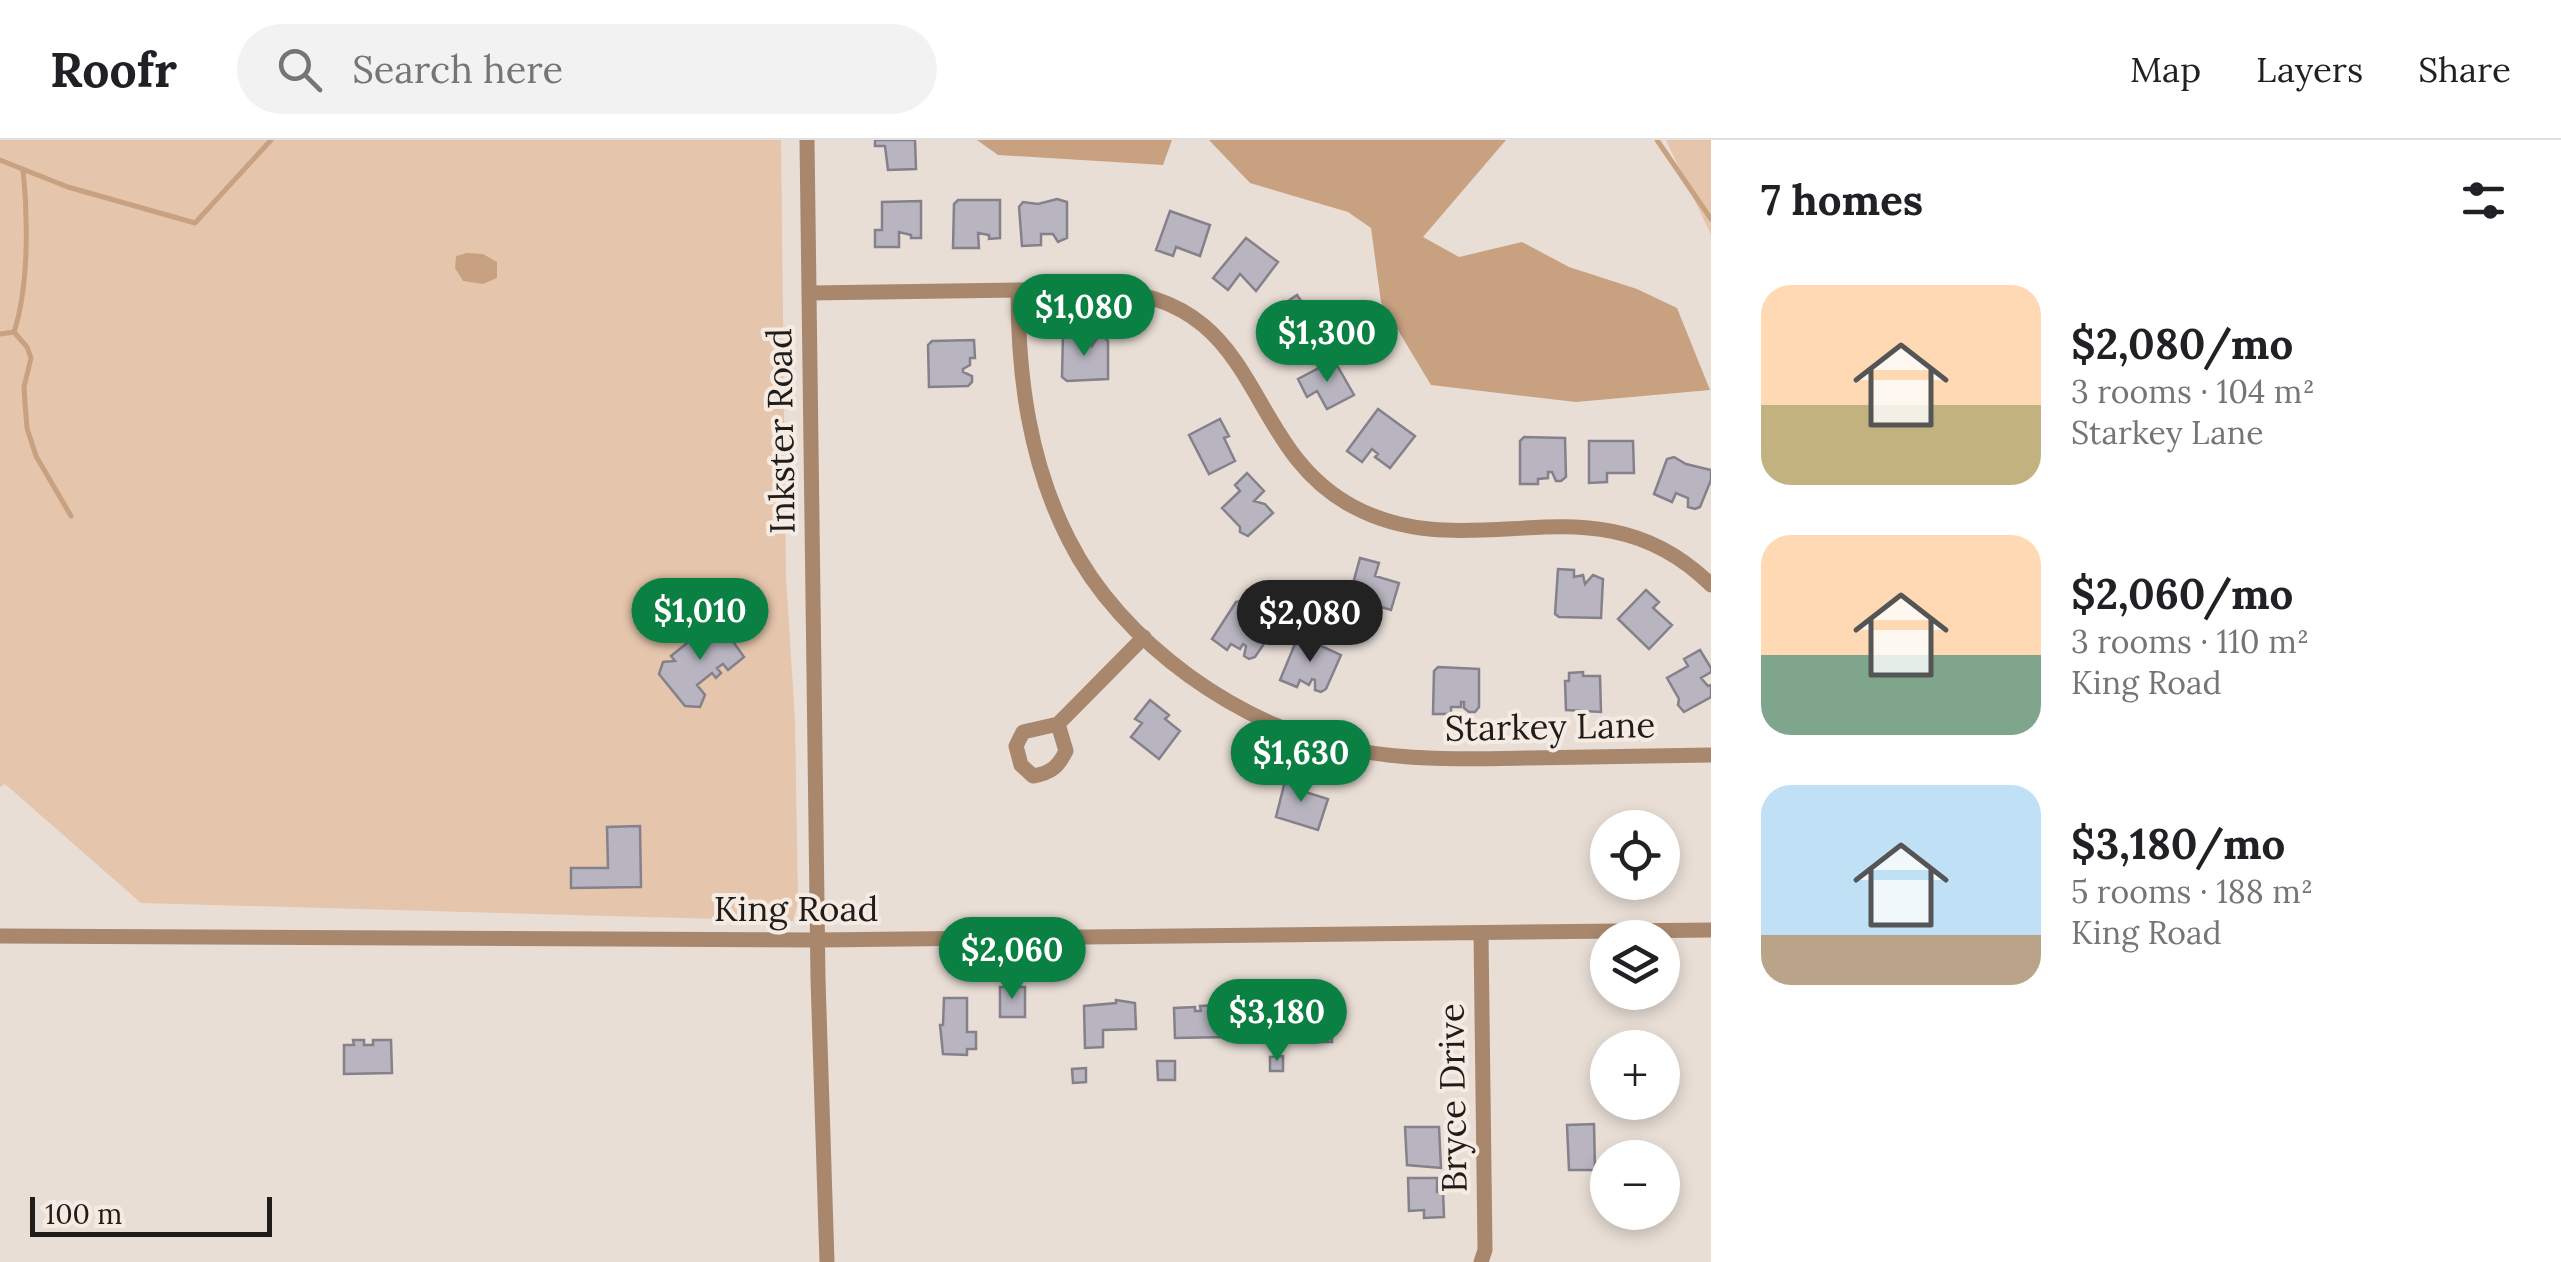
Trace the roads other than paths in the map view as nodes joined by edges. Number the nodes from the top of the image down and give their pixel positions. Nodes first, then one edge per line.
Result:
1 (808, 140) edge
2 (1018, 290) junction
3 (810, 293) junction
4 (1711, 584) edge
5 (1144, 637) junction
6 (1058, 724) dead end
7 (1711, 755) edge
8 (1711, 930) edge
9 (1482, 933) junction
10 (0, 936) edge
11 (818, 940) junction
12 (827, 1262) edge
13 (1480, 1262) edge

1 - 3 street, Inkster Road
2 - 3 street
2 - 4 street
2 - 5 street, Starkey Lane
3 - 11 street, Inkster Road
5 - 6 street
5 - 7 street, Starkey Lane
8 - 9 street, King Road
9 - 11 street, King Road
9 - 13 street, Bryce Drive
10 - 11 street, King Road
11 - 12 street, Inkster Road

